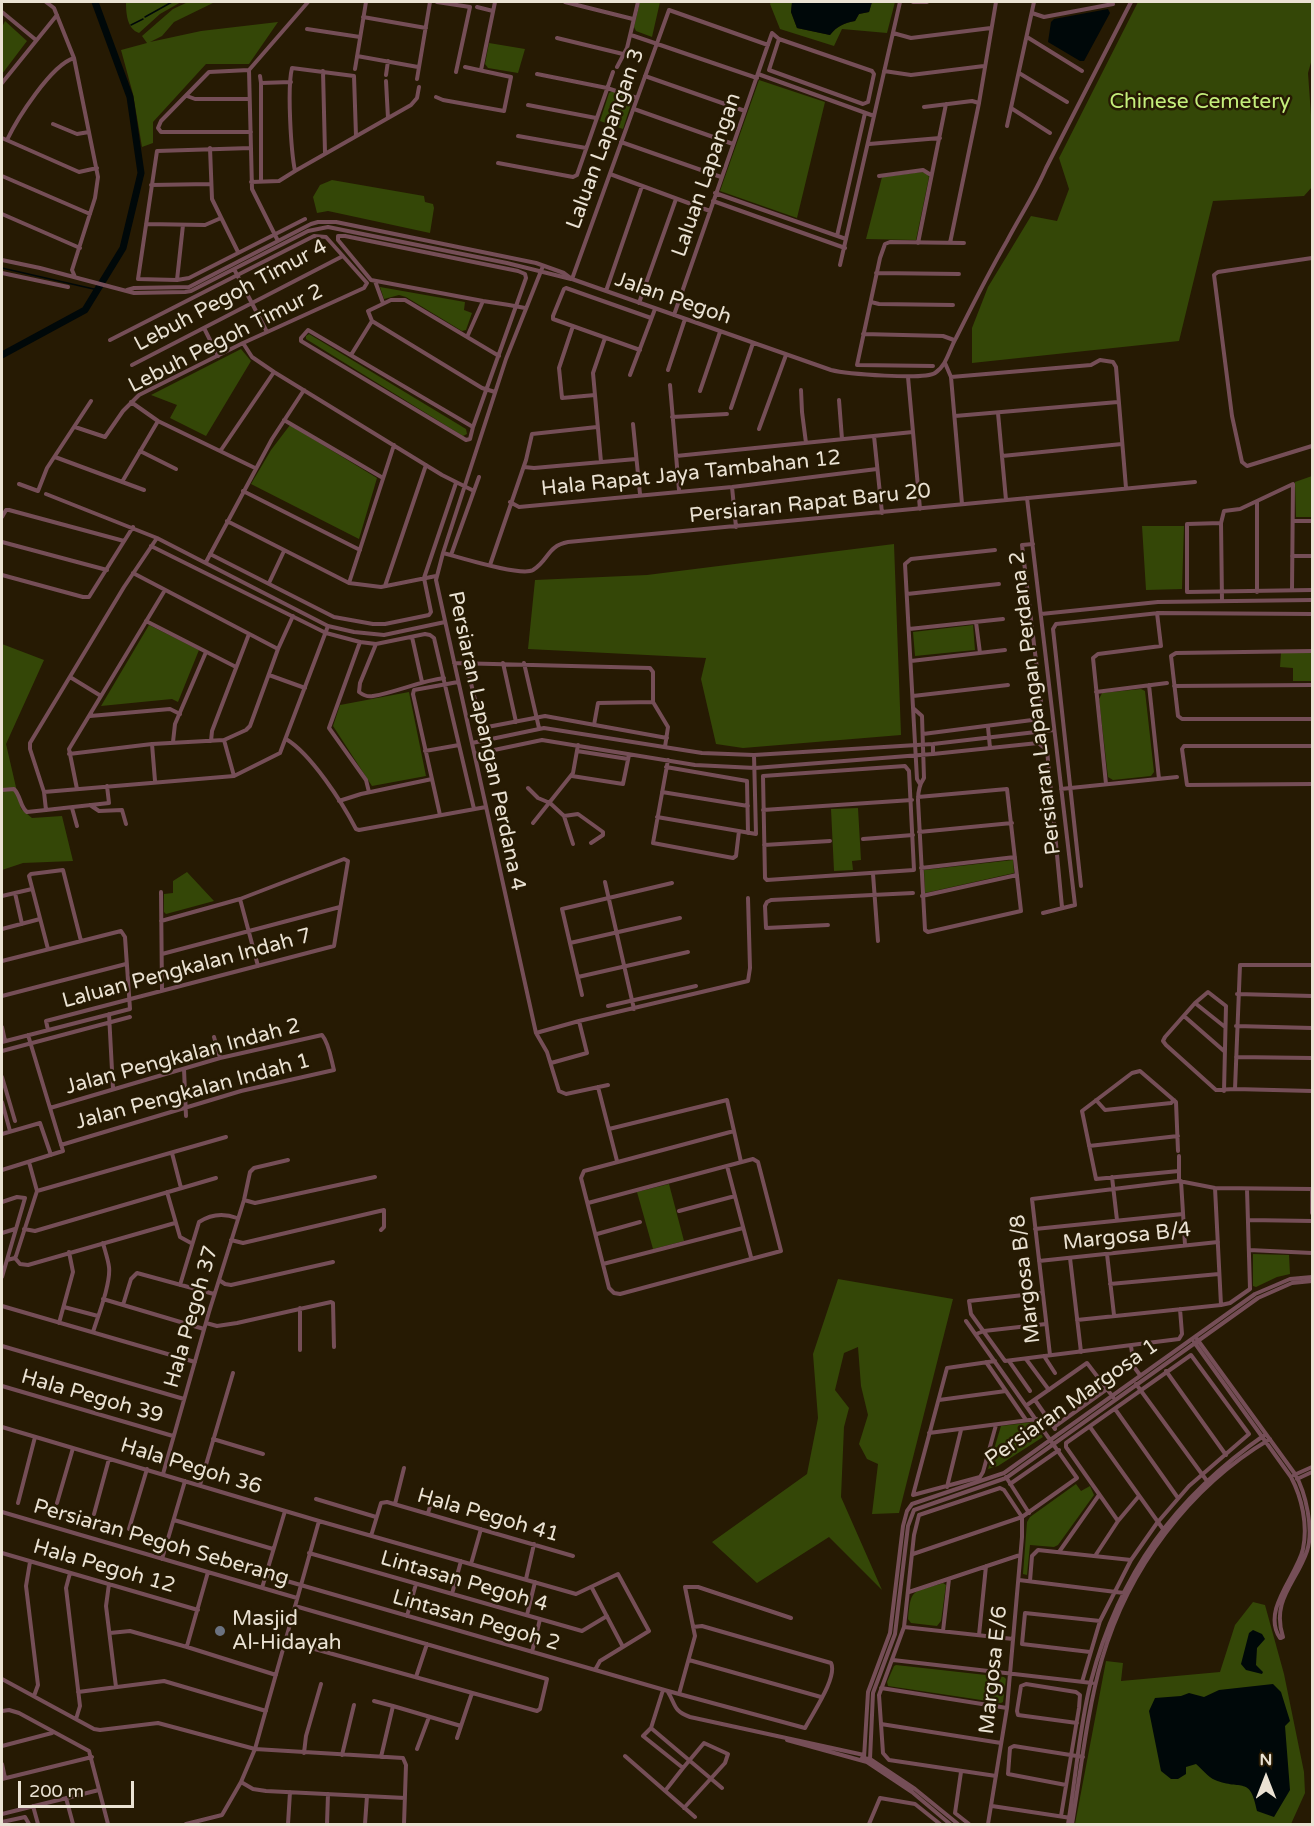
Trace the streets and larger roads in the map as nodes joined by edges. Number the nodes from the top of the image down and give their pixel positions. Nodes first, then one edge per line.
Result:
1 (46, 2) edge
2 (59, 2) edge
3 (308, 2) edge
4 (366, 2) edge
5 (430, 2) edge
6 (436, 2) edge
7 (495, 2) edge
8 (565, 2) edge
9 (638, 2) edge
10 (900, 2) edge
11 (914, 2) edge
12 (927, 2) edge
13 (996, 2) edge
14 (1034, 2) edge
15 (1131, 2) edge
16 (1113, 4) dead end
17 (477, 7) dead end
18 (54, 8) junction
19 (494, 11) junction
20 (1032, 13) junction
21 (2, 14) edge
22 (57, 15) junction
23 (363, 17) junction
24 (633, 19) junction
25 (426, 28) junction
26 (991, 28) junction
27 (307, 29) dead end
28 (893, 33) junction
29 (631, 35) junction
30 (360, 37) junction
31 (1027, 37) junction
32 (557, 38) dead end
33 (778, 38) junction
34 (36, 40) junction
35 (657, 43) junction
36 (768, 45) junction
37 (624, 55) junction
38 (357, 56) junction
39 (74, 58) junction
40 (388, 61) junction
41 (984, 66) junction
42 (419, 67) junction
43 (617, 67) dead end
44 (465, 68) dead end
45 (355, 69) dead end
46 (249, 70) junction
47 (481, 70) junction
48 (323, 71) junction
49 (884, 71) junction
50 (1082, 71) dead end
51 (456, 72) dead end
52 (613, 72) dead end
53 (1019, 73) junction
54 (537, 74) dead end
55 (386, 75) dead end
56 (260, 76) dead end
57 (645, 76) junction
58 (757, 76) junction
59 (417, 79) dead end
60 (386, 81) dead end
61 (291, 82) junction
62 (2, 83) edge
63 (261, 83) junction
64 (419, 87) dead end
65 (607, 88) junction
66 (187, 96) junction
67 (436, 97) dead end
68 (637, 98) junction
69 (249, 99) junction
70 (1067, 102) dead end
71 (978, 103) junction
72 (946, 104) junction
73 (528, 105) dead end
74 (924, 107) dead end
75 (633, 108) junction
76 (1011, 108) junction
77 (745, 111) junction
78 (865, 113) junction
79 (874, 116) junction
80 (388, 118) junction
81 (596, 118) junction
82 (52, 124) dead end
83 (1007, 126) dead end
84 (89, 132) junction
85 (251, 132) junction
86 (1050, 133) dead end
87 (356, 136) junction
88 (518, 136) dead end
89 (2, 138) edge
90 (940, 138) junction
91 (7, 140) junction
92 (621, 142) junction
93 (733, 144) junction
94 (868, 144) junction
95 (210, 148) junction
96 (251, 148) junction
97 (586, 148) junction
98 (325, 153) junction
99 (498, 163) dead end
100 (97, 168) junction
101 (295, 171) junction
102 (851, 173) junction
103 (610, 174) junction
104 (862, 174) junction
105 (2, 176) edge
106 (879, 176) dead end
107 (932, 176) junction
108 (721, 177) junction
109 (251, 182) junction
110 (261, 182) junction
111 (210, 184) junction
112 (151, 185) junction
113 (642, 186) junction
114 (716, 194) junction
115 (676, 199) junction
116 (713, 201) junction
117 (710, 211) junction
118 (2, 214) edge
119 (90, 214) junction
120 (221, 218) junction
121 (305, 219) dead end
122 (800, 223) junction
123 (146, 224) junction
124 (183, 225) junction
125 (797, 231) junction
126 (275, 234) junction
127 (837, 236) junction
128 (846, 239) junction
129 (290, 240) junction
130 (278, 241) junction
131 (918, 243) junction
132 (950, 243) junction
133 (964, 243) dead end
134 (844, 248) junction
135 (80, 249) junction
136 (273, 249) junction
137 (238, 252) junction
138 (343, 256) junction
139 (1312, 258) edge
140 (2, 260) edge
141 (241, 260) junction
142 (840, 265) dead end
143 (543, 266) junction
144 (234, 268) junction
145 (72, 270) junction
146 (221, 270) junction
147 (540, 271) junction
148 (2, 273) edge
149 (876, 273) junction
150 (65, 274) junction
151 (959, 274) dead end
152 (238, 275) junction
153 (76, 277) junction
154 (572, 279) junction
155 (177, 280) junction
156 (374, 281) junction
157 (68, 287) dead end
158 (127, 290) junction
159 (606, 291) junction
160 (483, 301) junction
161 (871, 302) junction
162 (252, 303) junction
163 (383, 303) junction
164 (639, 303) junction
165 (953, 305) dead end
166 (517, 307) junction
167 (525, 308) junction
168 (655, 309) junction
169 (674, 315) junction
170 (651, 318) junction
171 (685, 319) junction
172 (372, 321) junction
173 (573, 326) junction
174 (204, 328) junction
175 (267, 332) junction
176 (720, 332) junction
177 (863, 334) junction
178 (467, 337) junction
179 (605, 338) junction
180 (110, 340) dead end
181 (954, 340) junction
182 (753, 343) junction
183 (243, 344) junction
184 (639, 350) junction
185 (351, 355) junction
186 (786, 355) junction
187 (218, 356) junction
188 (499, 356) junction
189 (945, 363) junction
190 (132, 365) dead end
191 (933, 366) dead end
192 (668, 370) dead end
193 (274, 372) junction
194 (630, 375) dead end
195 (908, 377) junction
196 (951, 377) junction
197 (670, 385) dead end
198 (486, 389) junction
199 (304, 390) junction
200 (801, 390) dead end
201 (700, 391) dead end
202 (495, 392) junction
203 (595, 394) junction
204 (839, 400) dead end
205 (91, 401) dead end
206 (131, 402) junction
207 (1118, 402) junction
208 (731, 408) dead end
209 (998, 413) junction
210 (727, 414) dead end
211 (955, 416) junction
212 (672, 417) junction
213 (284, 420) junction
214 (158, 421) junction
215 (633, 424) dead end
216 (75, 426) junction
217 (473, 427) junction
218 (597, 427) junction
219 (759, 429) dead end
220 (913, 432) junction
221 (471, 434) junction
222 (874, 436) junction
223 (480, 438) junction
224 (842, 440) junction
225 (806, 443) junction
226 (1122, 444) junction
227 (394, 445) junction
228 (1312, 446) edge
229 (140, 451) junction
230 (220, 451) junction
231 (676, 456) junction
232 (1002, 456) junction
233 (55, 457) junction
234 (636, 459) junction
235 (601, 462) junction
236 (426, 465) junction
237 (524, 467) junction
238 (255, 468) junction
239 (176, 469) dead end
240 (877, 469) junction
241 (479, 477) dead end
242 (384, 478) junction
243 (122, 482) junction
244 (1195, 482) dead end
245 (456, 483) junction
246 (19, 484) dead end
247 (464, 487) junction
248 (732, 487) junction
249 (1126, 488) junction
250 (144, 490) dead end
251 (679, 490) junction
252 (243, 491) junction
253 (474, 491) junction
254 (46, 494) dead end
255 (639, 494) junction
256 (1028, 498) junction
257 (1006, 500) junction
258 (510, 502) junction
259 (1257, 502) junction
260 (962, 504) junction
261 (920, 509) junction
262 (882, 513) junction
263 (2, 517) edge
264 (227, 521) junction
265 (1293, 521) junction
266 (1312, 521) edge
267 (1221, 523) junction
268 (133, 527) junction
269 (736, 527) junction
270 (157, 538) junction
271 (124, 541) junction
272 (2, 542) edge
273 (1033, 544) junction
274 (151, 546) junction
275 (360, 550) junction
276 (995, 550) dead end
277 (284, 551) junction
278 (442, 553) junction
279 (210, 554) junction
280 (451, 555) junction
281 (1292, 556) junction
282 (1312, 556) edge
283 (206, 562) junction
284 (490, 565) junction
285 (107, 570) junction
286 (132, 573) junction
287 (2, 575) edge
288 (436, 576) junction
289 (424, 578) junction
290 (269, 583) junction
291 (349, 583) junction
292 (999, 584) dead end
293 (385, 587) junction
294 (165, 590) junction
295 (1292, 590) junction
296 (1312, 590) edge
297 (1221, 591) junction
298 (1257, 592) junction
299 (907, 594) junction
300 (1312, 600) edge
301 (1158, 602) junction
302 (1222, 602) junction
303 (306, 603) junction
304 (302, 613) junction
305 (1158, 613) junction
306 (1041, 614) junction
307 (1312, 614) edge
308 (293, 616) junction
309 (1003, 619) dead end
310 (146, 621) junction
311 (445, 622) junction
312 (976, 622) junction
313 (328, 626) junction
314 (909, 629) junction
315 (326, 633) junction
316 (249, 634) junction
317 (412, 637) junction
318 (360, 642) junction
319 (375, 644) junction
320 (278, 649) junction
321 (1005, 650) dead end
322 (206, 651) junction
323 (1312, 651) edge
324 (980, 653) junction
325 (911, 661) junction
326 (454, 663) junction
327 (466, 663) junction
328 (503, 663) junction
329 (524, 663) junction
330 (236, 667) junction
331 (269, 675) junction
332 (70, 677) junction
333 (445, 681) junction
334 (422, 682) junction
335 (458, 682) junction
336 (1167, 683) dead end
337 (1312, 684) edge
338 (1008, 685) dead end
339 (1149, 685) junction
340 (1174, 686) junction
341 (305, 688) junction
342 (1096, 692) junction
343 (101, 696) junction
344 (913, 696) junction
345 (653, 702) junction
346 (914, 708) junction
347 (180, 714) junction
348 (89, 716) junction
349 (537, 718) junction
350 (1312, 719) edge
351 (516, 722) junction
352 (594, 725) junction
353 (987, 727) junction
354 (539, 728) junction
355 (1053, 730) junction
356 (923, 734) junction
357 (667, 738) junction
358 (989, 738) junction
359 (286, 739) junction
360 (224, 740) junction
361 (211, 741) junction
362 (173, 742) junction
363 (472, 743) junction
364 (152, 744) junction
365 (933, 744) junction
366 (459, 745) junction
367 (916, 745) junction
368 (924, 745) junction
369 (1312, 746) edge
370 (665, 747) junction
371 (578, 748) junction
372 (990, 748) junction
373 (425, 751) junction
374 (69, 754) junction
375 (474, 754) junction
376 (933, 754) junction
377 (754, 755) junction
378 (924, 755) junction
379 (916, 756) junction
380 (628, 757) junction
381 (668, 760) junction
382 (666, 767) junction
383 (755, 768) junction
384 (234, 776) junction
385 (571, 776) junction
386 (1177, 777) dead end
387 (432, 779) junction
388 (1159, 779) junction
389 (155, 781) junction
390 (920, 784) junction
391 (1106, 784) junction
392 (1312, 784) edge
393 (107, 786) junction
394 (528, 788) dead end
395 (1071, 788) junction
396 (77, 789) junction
397 (1061, 789) junction
398 (2, 790) edge
399 (44, 792) junction
400 (369, 792) junction
401 (662, 792) junction
402 (918, 798) junction
403 (911, 800) junction
404 (339, 801) junction
405 (550, 803) junction
406 (90, 805) junction
407 (748, 806) junction
408 (486, 807) junction
409 (1063, 807) junction
410 (72, 808) junction
411 (1052, 808) junction
412 (474, 809) junction
413 (46, 810) junction
414 (763, 810) junction
415 (440, 815) junction
416 (564, 816) junction
417 (657, 817) junction
418 (533, 823) dead end
419 (1012, 823) junction
420 (126, 824) dead end
421 (77, 826) dead end
422 (739, 831) junction
423 (919, 832) junction
424 (748, 833) junction
425 (913, 835) junction
426 (863, 839) dead end
427 (830, 841) dead end
428 (591, 843) dead end
429 (573, 844) dead end
430 (764, 845) junction
431 (1015, 857) junction
432 (1069, 857) junction
433 (1058, 859) junction
434 (921, 868) junction
435 (873, 874) junction
436 (1017, 875) junction
437 (605, 882) dead end
438 (672, 884) dead end
439 (1081, 886) dead end
440 (32, 889) junction
441 (161, 892) dead end
442 (15, 893) junction
443 (913, 893) dead end
444 (875, 896) junction
445 (922, 896) junction
446 (2, 897) edge
447 (609, 898) junction
448 (748, 898) dead end
449 (240, 899) junction
450 (340, 907) junction
451 (1062, 908) junction
452 (1043, 913) dead end
453 (680, 918) dead end
454 (40, 920) junction
455 (161, 921) junction
456 (22, 924) junction
457 (828, 925) dead end
458 (2, 929) edge
459 (249, 931) junction
460 (617, 932) junction
461 (81, 941) junction
462 (878, 941) dead end
463 (570, 943) junction
464 (48, 949) junction
465 (688, 952) dead end
466 (162, 954) junction
467 (2, 961) edge
468 (126, 964) junction
469 (1312, 965) edge
470 (258, 966) junction
471 (625, 967) junction
472 (578, 977) junction
473 (696, 986) dead end
474 (162, 991) junction
475 (1238, 994) junction
476 (582, 995) dead end
477 (2, 996) edge
478 (1312, 996) edge
479 (129, 1000) junction
480 (632, 1001) junction
481 (1196, 1003) junction
482 (608, 1006) dead end
483 (634, 1009) junction
484 (109, 1014) junction
485 (1184, 1016) junction
486 (130, 1017) dead end
487 (579, 1021) junction
488 (109, 1022) junction
489 (1236, 1026) junction
490 (2, 1027) edge
491 (1226, 1028) junction
492 (1312, 1028) edge
493 (48, 1030) junction
494 (536, 1033) junction
495 (2, 1034) edge
496 (28, 1035) junction
497 (214, 1037) dead end
498 (3, 1042) edge
499 (31, 1043) junction
500 (2, 1051) edge
501 (1225, 1051) junction
502 (1236, 1057) junction
503 (220, 1058) junction
504 (1312, 1058) edge
505 (551, 1063) junction
506 (184, 1069) junction
507 (334, 1070) joint
508 (2, 1077) edge
509 (608, 1085) dead end
510 (598, 1087) junction
511 (113, 1089) junction
512 (1235, 1089) junction
513 (1224, 1091) junction
514 (1312, 1091) edge
515 (1096, 1100) junction
516 (1174, 1100) junction
517 (2, 1102) edge
518 (186, 1107) junction
519 (50, 1108) junction
520 (13, 1116) junction
521 (186, 1116) dead end
522 (6, 1118) junction
523 (15, 1121) dead end
524 (609, 1129) junction
525 (10, 1131) junction
526 (734, 1131) junction
527 (2, 1134) edge
528 (1178, 1136) junction
529 (226, 1137) dead end
530 (61, 1145) junction
531 (1089, 1146) junction
532 (172, 1153) junction
533 (51, 1155) junction
534 (288, 1160) dead end
535 (617, 1161) junction
536 (29, 1162) junction
537 (741, 1162) junction
538 (727, 1166) junction
539 (2, 1170) edge
540 (1179, 1171) junction
541 (375, 1177) dead end
542 (1112, 1177) junction
543 (216, 1178) dead end
544 (1180, 1181) junction
545 (181, 1188) junction
546 (1215, 1188) junction
547 (1113, 1189) junction
548 (1247, 1189) junction
549 (1312, 1189) edge
550 (36, 1191) junction
551 (167, 1192) junction
552 (735, 1196) junction
553 (244, 1200) junction
554 (2, 1202) edge
555 (588, 1203) junction
556 (680, 1211) dead end
557 (1312, 1213) edge
558 (1183, 1214) junction
559 (237, 1218) junction
560 (1117, 1220) junction
561 (1248, 1220) junction
562 (1312, 1221) edge
563 (640, 1222) dead end
564 (175, 1223) junction
565 (743, 1228) junction
566 (15, 1229) junction
567 (24, 1229) junction
568 (1035, 1229) junction
569 (381, 1230) dead end
570 (2, 1233) edge
571 (597, 1234) junction
572 (231, 1240) junction
573 (1218, 1242) junction
574 (103, 1243) junction
575 (191, 1243) junction
576 (1185, 1245) junction
577 (1249, 1251) junction
578 (69, 1252) junction
579 (1312, 1253) edge
580 (1107, 1254) junction
581 (751, 1257) junction
582 (15, 1258) junction
583 (1070, 1258) junction
584 (7, 1260) junction
585 (1039, 1261) junction
586 (333, 1262) dead end
587 (603, 1264) junction
588 (3, 1266) edge
589 (1219, 1274) junction
590 (2, 1277) edge
591 (1312, 1279) edge
592 (219, 1280) junction
593 (1110, 1284) junction
594 (180, 1285) junction
595 (1250, 1289) junction
596 (1042, 1293) junction
597 (214, 1294) junction
598 (1256, 1296) junction
599 (104, 1299) junction
600 (123, 1305) junction
601 (1221, 1305) junction
602 (2, 1306) edge
603 (64, 1307) junction
604 (300, 1308) junction
605 (1180, 1309) junction
606 (1114, 1315) junction
607 (98, 1316) junction
608 (1077, 1320) junction
609 (966, 1321) dead end
610 (58, 1323) junction
611 (207, 1323) junction
612 (1046, 1324) junction
613 (204, 1329) junction
614 (984, 1331) junction
615 (93, 1332) junction
616 (976, 1334) junction
617 (1196, 1342) junction
618 (2, 1346) edge
619 (1131, 1346) junction
620 (334, 1347) dead end
621 (300, 1350) dead end
622 (1081, 1352) junction
623 (1050, 1355) junction
624 (1044, 1356) junction
625 (1026, 1359) junction
626 (995, 1361) junction
627 (1009, 1361) junction
628 (195, 1362) junction
629 (987, 1362) junction
630 (1166, 1371) junction
631 (1055, 1372) dead end
632 (233, 1373) dead end
633 (1140, 1375) junction
634 (1136, 1384) junction
635 (2, 1386) edge
636 (1107, 1389) junction
637 (1030, 1390) dead end
638 (1049, 1390) junction
639 (1140, 1390) junction
640 (1006, 1391) junction
641 (1114, 1398) junction
642 (184, 1399) junction
643 (939, 1400) junction
644 (1035, 1400) junction
645 (1027, 1405) junction
646 (1115, 1409) junction
647 (1037, 1419) junction
648 (1026, 1420) junction
649 (996, 1425) junction
650 (2, 1427) edge
651 (1054, 1427) junction
652 (1090, 1427) junction
653 (961, 1430) junction
654 (929, 1433) junction
655 (1059, 1434) junction
656 (173, 1436) junction
657 (1264, 1436) junction
658 (35, 1437) junction
659 (213, 1439) junction
660 (1267, 1441) junction
661 (1052, 1442) junction
662 (73, 1448) junction
663 (1059, 1450) junction
664 (263, 1454) dead end
665 (1226, 1455) junction
666 (109, 1459) junction
667 (404, 1468) dead end
668 (147, 1469) junction
669 (1311, 1470) edge
670 (163, 1474) junction
671 (1202, 1475) junction
672 (1005, 1476) junction
673 (1294, 1478) junction
674 (1207, 1480) junction
675 (185, 1482) junction
676 (1010, 1484) junction
677 (200, 1485) junction
678 (946, 1487) junction
679 (1099, 1495) junction
680 (1138, 1496) junction
681 (433, 1497) dead end
682 (1178, 1498) junction
683 (316, 1499) dead end
684 (18, 1503) dead end
685 (57, 1503) dead end
686 (395, 1504) junction
687 (285, 1511) junction
688 (2, 1512) edge
689 (428, 1513) junction
690 (1029, 1513) junction
691 (94, 1514) dead end
692 (376, 1517) junction
693 (1022, 1517) junction
694 (174, 1520) junction
695 (319, 1521) junction
696 (1118, 1521) junction
697 (1157, 1522) junction
698 (129, 1529) dead end
699 (481, 1529) junction
700 (1162, 1529) junction
701 (1166, 1533) junction
702 (371, 1536) junction
703 (534, 1544) junction
704 (273, 1548) junction
705 (1305, 1549) junction
706 (1059, 1552) junction
707 (2, 1553) edge
708 (309, 1553) junction
709 (913, 1554) junction
710 (1020, 1555) junction
711 (573, 1556) dead end
712 (1095, 1556) junction
713 (162, 1559) junction
714 (1131, 1560) junction
715 (461, 1561) junction
716 (30, 1562) junction
717 (471, 1564) junction
718 (986, 1566) junction
719 (208, 1572) junction
720 (70, 1573) junction
721 (266, 1575) junction
722 (949, 1579) junction
723 (526, 1580) junction
724 (1019, 1580) junction
725 (1030, 1581) junction
726 (535, 1582) junction
727 (110, 1584) junction
728 (416, 1584) junction
729 (300, 1586) junction
730 (262, 1588) junction
731 (592, 1588) junction
732 (1114, 1591) junction
733 (909, 1592) junction
734 (1125, 1593) junction
735 (452, 1594) junction
736 (297, 1598) junction
737 (295, 1606) junction
738 (897, 1608) junction
739 (906, 1609) junction
740 (198, 1610) junction
741 (526, 1615) junction
742 (407, 1616) junction
743 (607, 1616) junction
744 (791, 1618) dead end
745 (540, 1619) junction
746 (1100, 1621) junction
747 (693, 1627) junction
748 (904, 1627) junction
749 (943, 1631) junction
750 (110, 1633) junction
751 (979, 1635) junction
752 (1013, 1638) junction
753 (286, 1641) junction
754 (427, 1644) junction
755 (187, 1647) junction
756 (623, 1647) junction
757 (532, 1652) junction
758 (1090, 1652) junction
759 (689, 1660) junction
760 (893, 1660) junction
761 (596, 1670) junction
762 (879, 1670) junction
763 (1010, 1673) junction
764 (887, 1674) junction
765 (276, 1675) junction
766 (416, 1677) junction
767 (2, 1679) edge
768 (1082, 1682) junction
769 (1090, 1683) junction
770 (1097, 1683) junction
771 (321, 1684) dead end
772 (116, 1686) junction
773 (881, 1688) junction
774 (665, 1690) junction
775 (78, 1692) junction
776 (472, 1693) junction
777 (679, 1694) junction
778 (34, 1696) junction
779 (821, 1697) junction
780 (374, 1701) dead end
781 (354, 1705) dead end
782 (393, 1706) junction
783 (1007, 1707) junction
784 (2, 1711) edge
785 (266, 1711) junction
786 (429, 1717) junction
787 (76, 1719) junction
788 (1077, 1723) junction
789 (881, 1724) junction
790 (461, 1726) junction
791 (651, 1728) junction
792 (53, 1733) junction
793 (458, 1738) dead end
794 (1001, 1743) junction
795 (2, 1746) edge
796 (255, 1749) junction
797 (417, 1749) dead end
798 (304, 1753) junction
799 (342, 1755) junction
800 (856, 1755) junction
801 (1071, 1755) junction
802 (625, 1756) dead end
803 (1077, 1756) junction
804 (92, 1757) junction
805 (381, 1757) junction
806 (867, 1757) junction
807 (1083, 1757) junction
808 (689, 1761) junction
809 (2, 1764) edge
810 (683, 1768) junction
811 (961, 1772) junction
812 (996, 1776) junction
813 (711, 1778) junction
814 (3, 1779) edge
815 (241, 1782) junction
816 (1066, 1785) junction
817 (722, 1788) dead end
818 (99, 1790) junction
819 (665, 1791) junction
820 (290, 1792) junction
821 (328, 1794) junction
822 (367, 1796) junction
823 (66, 1798) junction
824 (405, 1798) junction
825 (33, 1806) junction
826 (992, 1806) junction
827 (684, 1808) junction
828 (2, 1812) edge
829 (1061, 1816) junction
830 (694, 1817) dead end
831 (1071, 1818) junction
832 (3, 1822) edge
833 (29, 1824) edge
834 (38, 1824) edge
835 (73, 1824) edge
836 (108, 1824) edge
837 (186, 1824) edge
838 (288, 1824) edge
839 (327, 1824) edge
840 (365, 1824) edge
841 (404, 1824) edge
842 (869, 1824) edge
843 (940, 1824) edge
844 (950, 1824) edge
845 (958, 1824) edge
846 (969, 1824) edge
847 (988, 1824) edge
848 (1068, 1824) edge
849 (1072, 1824) edge

1 - 18 street
2 - 18 street
3 - 46 street
4 - 23 street
5 - 25 street
6 - 51 street
7 - 19 street
8 - 24 street
9 - 24 street
10 - 28 street
11 - 12 street
13 - 26 street
14 - 20 street
15 - 181 street
16 - 20 street
17 - 19 street
18 - 22 street
19 - 47 street
20 - 31 street
21 - 34 street
22 - 34 street
22 - 39 street
23 - 25 street
23 - 30 street
24 - 29 street
25 - 42 street
26 - 28 street
26 - 41 street
27 - 30 street
28 - 49 street
29 - 35 street
29 - 37 street
30 - 38 street
31 - 50 street
31 - 53 street
32 - 37 street
33 - 33 street
33 - 36 street
34 - 62 street
35 - 36 street, Laluan Lapangan 3
35 - 57 street, Laluan Lapangan 3
35 - 58 street
36 - 58 street, Laluan Lapangan
37 - 43 street
38 - 40 street
38 - 45 street
39 - 84 street
39 - 91 street
40 - 42 street
40 - 55 street
41 - 49 street
41 - 71 street
42 - 59 street
44 - 47 street
46 - 66 street
46 - 69 street
47 - 67 street
48 - 61 street
48 - 87 street
48 - 98 street
49 - 79 street
52 - 65 street
53 - 70 street
53 - 76 street
54 - 65 street
56 - 63 street
57 - 68 street, Laluan Lapangan 3
57 - 77 street
58 - 77 street, Laluan Lapangan
58 - 78 street
60 - 80 street
61 - 63 street
61 - 101 street
63 - 110 street
64 - 80 street
65 - 68 street
65 - 81 street
66 - 69 street
66 - 85 street
68 - 75 street, Laluan Lapangan 3
69 - 85 street
71 - 72 street
71 - 132 street
72 - 74 street
72 - 90 street
73 - 81 street
75 - 92 street, Laluan Lapangan 3
75 - 93 street
76 - 83 street
76 - 86 street
77 - 93 street, Laluan Lapangan
78 - 79 street
78 - 102 street
79 - 94 street
80 - 87 street
81 - 97 street
82 - 84 street
84 - 100 street
85 - 96 street
87 - 98 street
88 - 97 street
89 - 91 street
90 - 94 street
90 - 107 street
91 - 100 street
92 - 103 street, Laluan Lapangan 3
92 - 108 street
93 - 108 street, Laluan Lapangan
94 - 104 street
95 - 96 street
95 - 111 street
95 - 112 street
96 - 109 street
97 - 99 street
98 - 101 street
100 - 119 street
101 - 110 street
102 - 104 street
102 - 127 street
103 - 113 street
103 - 154 street, Laluan Lapangan 3
104 - 128 street
105 - 119 street
106 - 107 street
107 - 131 street
108 - 114 street, Laluan Lapangan
109 - 110 street
109 - 126 street
111 - 112 street
111 - 120 street
112 - 123 street
113 - 115 street
113 - 159 street
114 - 116 street, Laluan Lapangan
114 - 122 street
115 - 117 street
115 - 164 street
116 - 117 street, Laluan Lapangan
116 - 125 street
117 - 169 street, Laluan Lapangan
118 - 135 street
119 - 135 street
120 - 124 street
120 - 137 street
121 - 126 street
122 - 125 street
122 - 127 street
123 - 124 street
123 - 155 street
124 - 155 street
125 - 134 street
126 - 130 street
126 - 137 street
127 - 128 street
128 - 134 street
129 - 130 street
129 - 136 street
129 - 147 street
130 - 136 street
130 - 141 street, Jalan Pegoh
130 - 143 street, Jalan Pegoh
131 - 132 street
131 - 149 street
132 - 133 street
134 - 142 street
135 - 145 street
136 - 144 street
137 - 155 street
138 - 152 street, Lebuh Pegoh Timur 4
138 - 162 street, Lebuh Pegoh Timur 4
138 - 175 street, Lebuh Pegoh Timur 2
139 - 228 street
140 - 150 street, Jalan Pegoh
141 - 144 street
141 - 146 street, Jalan Pegoh
143 - 147 street, Persiaran Lapangan Perdana 4
143 - 154 street, Jalan Pegoh
144 - 146 street
144 - 152 street
144 - 158 street
145 - 150 street
145 - 153 street
146 - 158 street, Jalan Pegoh
147 - 154 street
147 - 167 street, Persiaran Lapangan Perdana 4
148 - 157 street
149 - 151 street
149 - 161 street
150 - 153 street, Jalan Pegoh
152 - 162 street
152 - 180 street, Lebuh Pegoh Timur 4
153 - 158 street, Jalan Pegoh
154 - 159 street, Jalan Pegoh
156 - 160 street
156 - 163 street
156 - 166 street
159 - 164 street, Jalan Pegoh
160 - 166 street
160 - 178 street
161 - 165 street
161 - 177 street
162 - 174 street, Lebuh Pegoh Timur 4
162 - 175 street
163 - 172 street
163 - 178 street
164 - 168 street, Jalan Pegoh
166 - 167 street
166 - 188 street
167 - 202 street, Persiaran Lapangan Perdana 4
168 - 169 street, Jalan Pegoh
168 - 170 street
169 - 171 street, Jalan Pegoh
170 - 173 street
170 - 184 street
171 - 176 street, Jalan Pegoh
171 - 192 street
172 - 185 street
172 - 198 street
173 - 179 street
173 - 203 street
174 - 187 street
174 - 190 street, Lebuh Pegoh Timur 4
175 - 183 street, Lebuh Pegoh Timur 2
176 - 182 street, Jalan Pegoh
176 - 201 street
177 - 181 street
177 - 191 street
178 - 188 street
179 - 184 street
179 - 203 street
181 - 189 street
182 - 186 street, Jalan Pegoh
182 - 208 street
183 - 187 street, Lebuh Pegoh Timur 2
183 - 193 street
184 - 194 street
185 - 217 street
185 - 221 street
186 - 195 street, Jalan Pegoh
186 - 219 street
187 - 206 street, Lebuh Pegoh Timur 2
188 - 198 street
189 - 195 street, Jalan Pegoh
189 - 196 street
193 - 199 street
193 - 230 street
195 - 220 street
196 - 207 street
196 - 211 street
197 - 212 street
198 - 202 street
198 - 217 street
199 - 213 street
199 - 227 street
200 - 225 street
202 - 223 street, Persiaran Lapangan Perdana 4
203 - 218 street
204 - 224 street
205 - 216 street
206 - 214 street
206 - 216 street, Lebuh Pegoh Timur 2
207 - 209 street
207 - 226 street
209 - 211 street
209 - 232 street
210 - 212 street
211 - 260 street
212 - 231 street
213 - 238 street
213 - 242 street
214 - 229 street
214 - 230 street
215 - 234 street
216 - 233 street
217 - 221 street
218 - 235 street
218 - 237 street
220 - 222 street
220 - 261 street
221 - 223 street
222 - 224 street
222 - 240 street
223 - 247 street, Persiaran Lapangan Perdana 4
224 - 225 street
225 - 231 street
226 - 232 street
226 - 249 street
227 - 236 street
227 - 242 street
229 - 239 street
229 - 243 street
230 - 238 street
231 - 251 street
232 - 257 street
233 - 243 street
233 - 246 street
234 - 235 street
234 - 255 street
235 - 237 street
236 - 245 street
236 - 293 street
237 - 258 street
238 - 252 street
240 - 248 street, Hala Rapat Jaya Tambahan 12
240 - 262 street
241 - 253 street
242 - 275 street
243 - 250 street
244 - 249 street, Persiaran Rapat Baru 20
245 - 247 street
245 - 289 street
247 - 253 street
247 - 278 street, Persiaran Lapangan Perdana 4
248 - 251 street, Hala Rapat Jaya Tambahan 12
248 - 269 street
249 - 256 street, Persiaran Rapat Baru 20
251 - 255 street, Hala Rapat Jaya Tambahan 12
252 - 264 street
252 - 275 street
253 - 280 street
254 - 268 street
255 - 258 street, Hala Rapat Jaya Tambahan 12
256 - 257 street, Persiaran Rapat Baru 20
256 - 273 street, Persiaran Lapangan Perdana 2
257 - 260 street, Persiaran Rapat Baru 20
258 - 284 street
259 - 265 street
259 - 267 street
259 - 298 street
260 - 261 street, Persiaran Rapat Baru 20
261 - 262 street, Persiaran Rapat Baru 20
262 - 269 street, Persiaran Rapat Baru 20
263 - 271 street
264 - 277 street
264 - 279 street
265 - 266 street
265 - 281 street
267 - 297 street
267 - 297 street
268 - 270 street
268 - 271 street
269 - 284 street, Persiaran Rapat Baru 20
270 - 274 street
270 - 283 street
271 - 285 street
272 - 285 street
273 - 306 street, Persiaran Lapangan Perdana 2
273 - 353 street
274 - 286 street
274 - 308 street
275 - 291 street
276 - 299 street
277 - 290 street
277 - 291 street
278 - 280 street, Persiaran Rapat Baru 20
278 - 288 street, Persiaran Lapangan Perdana 4
279 - 283 street
279 - 290 street
280 - 284 street, Persiaran Rapat Baru 20
281 - 282 street
281 - 295 street
283 - 304 street
285 - 287 street
286 - 294 street
286 - 332 street
288 - 289 street
288 - 311 street, Persiaran Lapangan Perdana 4
289 - 293 street
289 - 303 street
290 - 303 street
291 - 293 street
292 - 299 street
294 - 310 street
294 - 316 street
295 - 296 street
295 - 298 street
297 - 298 street
297 - 302 street
299 - 314 street
300 - 302 street
301 - 302 street
301 - 305 street
301 - 306 street
303 - 304 street
304 - 313 street
305 - 307 street
305 - 342 street
305 - 395 street
306 - 355 street, Persiaran Lapangan Perdana 2
308 - 315 street
308 - 320 street
309 - 312 street
310 - 322 street
310 - 343 street
311 - 313 street
311 - 326 street, Persiaran Lapangan Perdana 4
312 - 314 street
312 - 324 street
313 - 315 street
314 - 325 street
315 - 318 street
315 - 341 street
316 - 320 street
316 - 330 street
317 - 319 street
317 - 333 street
317 - 334 street
318 - 319 street
318 - 400 street
319 - 334 street
320 - 331 street
321 - 324 street
322 - 330 street
322 - 347 street
323 - 340 street
324 - 325 street
325 - 344 street
326 - 327 street
326 - 335 street, Persiaran Lapangan Perdana 4
327 - 328 street
327 - 351 street
328 - 329 street
328 - 351 street
329 - 345 street
329 - 349 street
330 - 361 street
331 - 341 street
331 - 360 street
332 - 343 street
332 - 399 street
333 - 334 street
333 - 335 street
333 - 366 street
333 - 373 street
335 - 363 street, Persiaran Lapangan Perdana 4
336 - 339 street
337 - 340 street
338 - 344 street
339 - 342 street
339 - 388 street
340 - 350 street
341 - 359 street
342 - 391 street
343 - 348 street
344 - 346 street
345 - 352 street
345 - 357 street
346 - 356 street
346 - 367 street
347 - 348 street
347 - 362 street
348 - 374 street
349 - 351 street
349 - 352 street
349 - 354 street
352 - 357 street
353 - 356 street
353 - 358 street
354 - 363 street
354 - 370 street
355 - 358 street
355 - 397 street, Persiaran Lapangan Perdana 2
356 - 368 street
357 - 370 street
358 - 365 street
358 - 372 street
359 - 384 street
359 - 404 street
360 - 361 street
360 - 384 street
361 - 362 street
362 - 364 street
363 - 375 street, Persiaran Lapangan Perdana 4
364 - 374 street
364 - 389 street
365 - 368 street
365 - 376 street
366 - 373 street
366 - 412 street
367 - 368 street
367 - 377 street
367 - 379 street
368 - 378 street
369 - 392 street
370 - 377 street
371 - 375 street
371 - 380 street
371 - 385 street
372 - 376 street
372 - 411 street
373 - 387 street
374 - 396 street
375 - 408 street, Persiaran Lapangan Perdana 4
376 - 378 street
377 - 383 street
378 - 379 street
378 - 390 street
379 - 383 street
379 - 390 street
380 - 381 street
380 - 385 street
381 - 382 street
381 - 383 street
382 - 401 street
382 - 407 street
383 - 424 street
384 - 389 street
385 - 405 street
386 - 388 street
387 - 400 street
387 - 415 street
388 - 391 street
389 - 393 street
390 - 402 street
391 - 395 street
393 - 396 street
393 - 406 street
394 - 405 street
395 - 397 street
395 - 439 street
396 - 399 street
397 - 409 street, Persiaran Lapangan Perdana 2
398 - 413 street
399 - 413 street
400 - 404 street
401 - 407 street
401 - 417 street
402 - 403 street
402 - 419 street
402 - 423 street
403 - 414 street
403 - 414 street
403 - 425 street
404 - 415 street
405 - 416 street
405 - 418 street
406 - 410 street
406 - 420 street
407 - 424 street
408 - 412 street
408 - 494 street, Persiaran Lapangan Perdana 4
409 - 411 street
409 - 432 street, Persiaran Lapangan Perdana 2
410 - 413 street
410 - 421 street
411 - 433 street
412 - 415 street
414 - 430 street
416 - 428 street
416 - 429 street
417 - 422 street
417 - 422 street
419 - 423 street
419 - 431 street
422 - 424 street
423 - 434 street
425 - 426 street
425 - 435 street
427 - 430 street
430 - 435 street
431 - 434 street
431 - 436 street
432 - 433 street
432 - 451 street, Persiaran Lapangan Perdana 2
433 - 451 street
434 - 445 street
435 - 444 street
436 - 445 street
436 - 445 street
437 - 447 street
438 - 447 street
440 - 442 street
440 - 454 street
440 - 461 street
441 - 455 street
442 - 446 street
442 - 456 street
443 - 444 street
444 - 457 street
444 - 462 street
447 - 460 street
447 - 463 street
448 - 483 street
449 - 450 street
449 - 455 street
449 - 459 street
450 - 459 street
450 - 470 street, Laluan Pengkalan Indah 7
451 - 452 street
453 - 460 street
454 - 456 street
454 - 464 street
455 - 466 street
456 - 458 street
459 - 466 street
459 - 470 street
460 - 463 street
460 - 471 street
461 - 464 street
461 - 468 street
463 - 472 street
464 - 467 street
465 - 471 street
466 - 474 street
468 - 477 street
468 - 479 street
469 - 475 street
470 - 474 street, Laluan Pengkalan Indah 7
471 - 472 street
471 - 480 street
472 - 476 street
473 - 480 street
474 - 479 street, Laluan Pengkalan Indah 7
475 - 478 street
475 - 489 street
479 - 484 street
479 - 493 street, Laluan Pengkalan Indah 7
480 - 482 street
480 - 483 street
481 - 485 street
481 - 491 street
481 - 491 street
483 - 487 street
484 - 488 street
484 - 493 street
485 - 501 street
485 - 513 street
486 - 488 street
487 - 494 street
487 - 505 street
488 - 499 street
488 - 511 street
489 - 492 street
489 - 502 street
490 - 495 street
491 - 501 street
493 - 496 street
494 - 505 street, Persiaran Lapangan Perdana 4
495 - 498 street
496 - 498 street
496 - 499 street
497 - 503 street
499 - 500 street
499 - 519 street
501 - 513 street
502 - 504 street
502 - 512 street
503 - 506 street, Jalan Pengkalan Indah 2
503 - 507 street, Jalan Pengkalan Indah 2
505 - 510 street, Persiaran Lapangan Perdana 4
506 - 511 street, Jalan Pengkalan Indah 2
506 - 518 street
507 - 518 street, Jalan Pengkalan Indah 1
508 - 520 street
509 - 510 street
510 - 524 street
511 - 519 street, Jalan Pengkalan Indah 2
512 - 513 street
512 - 514 street
515 - 516 street
515 - 516 street
515 - 531 street
516 - 528 street
517 - 522 street
518 - 521 street
518 - 530 street, Jalan Pengkalan Indah 1
519 - 530 street
520 - 522 street
520 - 523 street
522 - 525 street
524 - 526 street
524 - 535 street
525 - 527 street
525 - 533 street
526 - 535 street
526 - 537 street
528 - 531 street
528 - 540 street
529 - 532 street
530 - 533 street
531 - 542 street
532 - 545 street
532 - 550 street
533 - 536 street
534 - 553 street, Hala Pegoh 37
535 - 555 street
536 - 539 street
536 - 550 street
537 - 538 street
537 - 581 street
538 - 552 street
538 - 555 street
540 - 542 street
540 - 544 street
541 - 553 street
542 - 547 street
543 - 545 street
544 - 546 street
544 - 547 street
544 - 558 street
545 - 551 street
546 - 548 street
546 - 573 street
547 - 560 street
547 - 568 street, Margosa B/8
548 - 549 street
548 - 561 street
549 - 557 street
550 - 567 street
551 - 564 street
551 - 567 street
552 - 556 street
552 - 565 street
553 - 559 street, Hala Pegoh 37
554 - 566 street
555 - 571 street
558 - 560 street
558 - 576 street
559 - 572 street, Hala Pegoh 37
559 - 575 street
560 - 568 street
561 - 562 street
561 - 577 street
563 - 571 street
564 - 574 street
564 - 575 street
565 - 581 street
565 - 587 street
566 - 570 street
566 - 584 street
567 - 582 street
568 - 585 street, Margosa B/8
569 - 572 street
571 - 587 street
572 - 592 street, Hala Pegoh 37
573 - 576 street, Margosa B/4
573 - 589 street
574 - 578 street
574 - 599 street
575 - 594 street
576 - 580 street, Margosa B/4
577 - 579 street
577 - 595 street
578 - 582 street
578 - 603 street
580 - 583 street, Margosa B/4
580 - 593 street
581 - 587 street
582 - 584 street
583 - 585 street, Margosa B/4
583 - 608 street
584 - 588 street
585 - 596 street, Margosa B/8
586 - 592 street
588 - 590 street
589 - 593 street
589 - 601 street
591 - 598 street, Persiaran Margosa 1
592 - 597 street, Hala Pegoh 37
593 - 606 street
594 - 597 street
594 - 600 street
595 - 598 street
595 - 601 street
596 - 612 street, Margosa B/8
596 - 614 street
597 - 611 street, Hala Pegoh 37
598 - 617 street, Persiaran Margosa 1
598 - 617 street, Persiaran Margosa 1
599 - 600 street
599 - 607 street
600 - 613 street
601 - 605 street
602 - 610 street
603 - 607 street
603 - 610 street
604 - 611 street
604 - 620 street
604 - 621 street
605 - 606 street
605 - 619 street
606 - 608 street
607 - 615 street
608 - 622 street
609 - 616 street
610 - 615 street
611 - 613 street, Hala Pegoh 37
612 - 614 street
612 - 623 street, Margosa B/8
613 - 628 street, Hala Pegoh 37
614 - 616 street
614 - 627 street
615 - 628 street
616 - 626 street
617 - 633 street, Persiaran Margosa 1
617 - 634 street, Persiaran Margosa 1
617 - 657 street
618 - 642 street
619 - 622 street
619 - 633 street
622 - 623 street
623 - 624 street
624 - 625 street
624 - 631 street
625 - 627 street
625 - 638 street
626 - 629 street
626 - 645 street
627 - 637 street
628 - 642 street, Hala Pegoh 37
629 - 640 street
629 - 643 street
630 - 639 street
630 - 665 street
630 - 665 street
632 - 659 street
633 - 641 street, Persiaran Margosa 1
634 - 639 street
634 - 641 street, Persiaran Margosa 1
635 - 656 street, Hala Pegoh 39
636 - 638 street
636 - 641 street
636 - 651 street
638 - 644 street
639 - 646 street
639 - 671 street
640 - 643 street
640 - 648 street
641 - 655 street, Persiaran Margosa 1
641 - 661 street, Persiaran Margosa 1
642 - 656 street, Hala Pegoh 37
643 - 654 street
644 - 645 street
644 - 651 street
645 - 647 street
646 - 652 street
646 - 682 street
647 - 648 street
647 - 661 street
648 - 649 street
649 - 653 street
649 - 678 street
650 - 658 street, Hala Pegoh 36
651 - 655 street
652 - 679 street
652 - 680 street
653 - 654 street
653 - 678 street
654 - 678 street
655 - 661 street, Persiaran Margosa 1
656 - 670 street, Hala Pegoh 37
657 - 660 street
657 - 674 street
658 - 662 street, Hala Pegoh 36
658 - 684 street
659 - 664 street
659 - 677 street
660 - 673 street
660 - 701 street
661 - 663 street
661 - 672 street, Persiaran Margosa 1
662 - 666 street, Hala Pegoh 36
662 - 685 street
663 - 676 street
663 - 690 street
665 - 671 street
666 - 668 street, Hala Pegoh 36
666 - 691 street
667 - 686 street
668 - 670 street, Hala Pegoh 36
668 - 698 street
669 - 673 street
670 - 675 street, Hala Pegoh 36
671 - 674 street
671 - 682 street
672 - 676 street
672 - 738 street, Persiaran Margosa 1
673 - 705 street
674 - 700 street
675 - 677 street, Hala Pegoh 36
675 - 694 street
676 - 690 street
677 - 687 street, Hala Pegoh 36
679 - 696 street
679 - 706 street
680 - 696 street
680 - 697 street
681 - 689 street
682 - 697 street
683 - 692 street
686 - 689 street, Hala Pegoh 41
686 - 692 street
687 - 695 street, Hala Pegoh 36
687 - 704 street
688 - 713 street, Persiaran Pegoh Seberang
689 - 699 street, Hala Pegoh 41
690 - 693 street
692 - 702 street
693 - 709 street
693 - 709 street
693 - 710 street, Margosa E/6
694 - 704 street
694 - 713 street
695 - 702 street, Hala Pegoh 36
695 - 708 street
696 - 712 street
697 - 700 street
697 - 714 street
699 - 703 street, Hala Pegoh 41
699 - 717 street
700 - 701 street
700 - 734 street
701 - 734 street
702 - 715 street, Hala Pegoh 36
703 - 711 street, Hala Pegoh 41
703 - 723 street
704 - 721 street
705 - 705 street
706 - 712 street
706 - 725 street
707 - 716 street, Hala Pegoh 12
708 - 728 street, Lintasan Pegoh 4
708 - 729 street
709 - 733 street
710 - 718 street
710 - 724 street, Margosa E/6
712 - 714 street
713 - 719 street, Persiaran Pegoh Seberang
714 - 732 street
715 - 717 street, Hala Pegoh 36
715 - 735 street
716 - 720 street, Hala Pegoh 12
716 - 778 street
717 - 723 street, Hala Pegoh 36
718 - 722 street
718 - 751 street
719 - 730 street, Persiaran Pegoh Seberang
719 - 740 street
720 - 727 street, Hala Pegoh 12
720 - 775 street
721 - 729 street, Lintasan Pegoh 2
721 - 730 street
722 - 733 street
722 - 749 street
723 - 726 street, Hala Pegoh 36
724 - 725 street
724 - 752 street, Margosa E/6
725 - 732 street
726 - 731 street, Hala Pegoh 36
726 - 741 street
727 - 740 street, Hala Pegoh 12
727 - 750 street
728 - 735 street, Lintasan Pegoh 4
728 - 742 street
729 - 736 street
729 - 742 street, Lintasan Pegoh 2
730 - 736 street, Persiaran Pegoh Seberang
731 - 743 street
731 - 756 street, Hala Pegoh 36
732 - 734 street
732 - 746 street
733 - 739 street
734 - 769 street
734 - 770 street
735 - 741 street, Lintasan Pegoh 4
736 - 737 street, Persiaran Pegoh Seberang
737 - 753 street, Persiaran Pegoh Seberang
737 - 754 street
738 - 739 street
738 - 762 street, Persiaran Margosa 1
739 - 748 street
740 - 755 street
741 - 745 street, Lintasan Pegoh 4
742 - 757 street, Lintasan Pegoh 2
743 - 745 street, Lintasan Pegoh 4
743 - 756 street
744 - 747 street
745 - 757 street
746 - 758 street
746 - 758 street
747 - 759 street
747 - 779 street
748 - 749 street
748 - 760 street
749 - 751 street
750 - 755 street
750 - 772 street
751 - 752 street
752 - 763 street, Margosa E/6
753 - 765 street, Persiaran Pegoh Seberang
753 - 766 street
754 - 766 street
754 - 776 street
755 - 765 street
756 - 761 street
757 - 761 street, Lintasan Pegoh 2
758 - 768 street
759 - 777 street
759 - 779 street
760 - 763 street
760 - 764 street
761 - 774 street, Lintasan Pegoh 2
762 - 764 street
762 - 806 street, Persiaran Margosa 1
762 - 806 street, Persiaran Margosa 1
763 - 768 street
763 - 783 street, Margosa E/6
764 - 773 street
765 - 785 street, Persiaran Pegoh Seberang
766 - 776 street
767 - 778 street
768 - 769 street
769 - 770 street
769 - 803 street
770 - 807 street
771 - 798 street
772 - 775 street
772 - 785 street
773 - 783 street
773 - 789 street
774 - 777 street, Lintasan Pegoh 2
774 - 791 street
774 - 800 street
775 - 787 street
776 - 790 street
777 - 779 street, Lintasan Pegoh 2
778 - 787 street
780 - 782 street
781 - 799 street
782 - 786 street
782 - 805 street
783 - 794 street, Margosa E/6
784 - 792 street
785 - 796 street, Persiaran Pegoh Seberang
786 - 790 street
786 - 797 street
787 - 796 street
788 - 788 street
788 - 801 street
789 - 794 street
789 - 811 street
790 - 793 street
791 - 808 street
791 - 810 street
792 - 795 street
792 - 804 street
794 - 812 street, Margosa E/6
796 - 798 street
796 - 815 street, Persiaran Pegoh Seberang
798 - 799 street
799 - 805 street
800 - 806 street
800 - 806 street
801 - 803 street
801 - 816 street
801 - 816 street
802 - 819 street
803 - 807 street
803 - 831 street
804 - 814 street
804 - 818 street
805 - 824 street
806 - 844 street
806 - 845 street
807 - 831 street
808 - 810 street
808 - 813 street
808 - 813 street
809 - 814 street
810 - 819 street
811 - 812 street
811 - 846 street
812 - 826 street, Margosa E/6
813 - 817 street
813 - 827 street
815 - 820 street
815 - 837 street, Persiaran Pegoh Seberang
816 - 829 street
818 - 823 street
818 - 836 street
819 - 827 street
820 - 821 street
820 - 838 street
821 - 822 street
821 - 839 street
822 - 824 street
822 - 840 street
823 - 825 street
823 - 835 street
824 - 841 street
825 - 828 street
825 - 834 street
826 - 829 street
826 - 847 street, Margosa E/6
827 - 830 street
828 - 832 street
829 - 831 street
831 - 848 street
831 - 849 street
832 - 833 street
842 - 843 street

